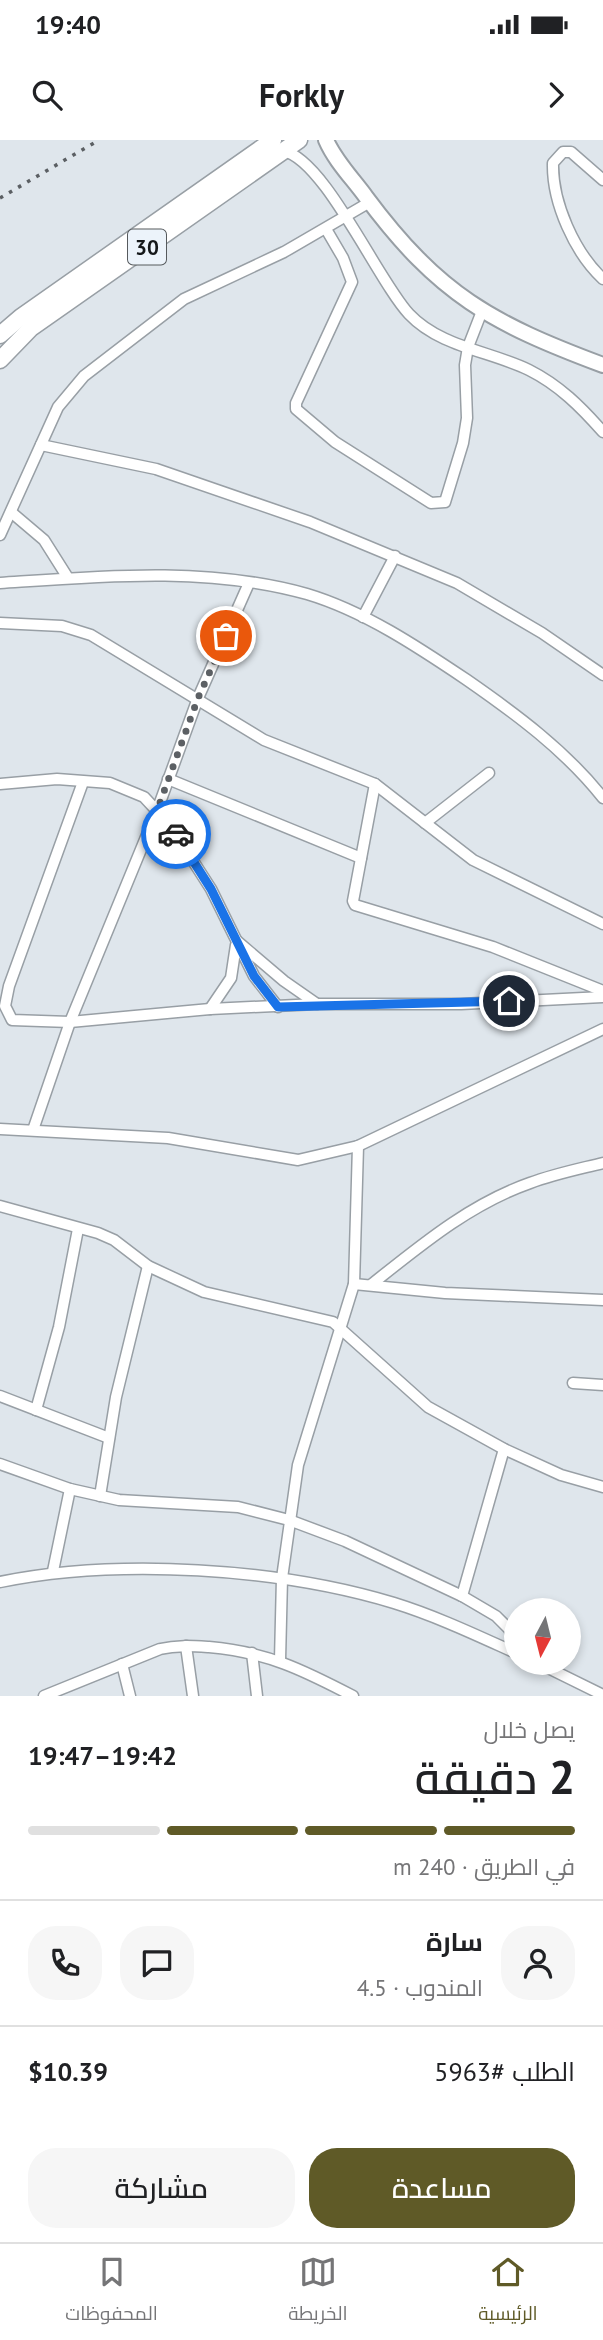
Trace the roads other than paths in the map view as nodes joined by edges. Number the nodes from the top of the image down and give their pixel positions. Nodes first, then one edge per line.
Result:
1 (299, 140) edge
2 (326, 140) edge
3 (278, 145) edge
4 (603, 180) edge
5 (370, 202) junction
6 (347, 216) junction
7 (326, 229) junction
8 (603, 279) edge
9 (482, 311) junction
10 (0, 335) edge
11 (468, 347) junction
12 (0, 360) edge
13 (603, 365) edge
14 (603, 432) edge
15 (41, 445) junction
16 (11, 512) junction
17 (0, 535) edge
18 (395, 556) junction
19 (68, 579) junction
20 (0, 583) edge
21 (249, 583) junction
22 (363, 617) junction
23 (0, 622) edge
24 (603, 675) edge
25 (198, 698) junction
26 (489, 773) dead end
27 (168, 779) junction
28 (83, 782) junction
29 (0, 784) edge
30 (375, 784) junction
31 (603, 798) edge
32 (158, 808) junction
33 (425, 823) junction
34 (361, 858) junction
35 (603, 924) edge
36 (236, 940) junction
37 (603, 991) edge
38 (603, 997) edge
39 (317, 1004) junction
40 (278, 1007) junction
41 (210, 1009) junction
42 (70, 1022) junction
43 (603, 1029) edge
44 (0, 1129) edge
45 (33, 1130) junction
46 (358, 1146) junction
47 (603, 1163) edge
48 (1, 1210) edge
49 (78, 1229) junction
50 (148, 1266) junction
51 (354, 1284) junction
52 (372, 1284) junction
53 (603, 1300) edge
54 (342, 1328) junction
55 (573, 1383) dead end
56 (603, 1385) edge
57 (0, 1396) edge
58 (36, 1410) junction
59 (109, 1438) junction
60 (504, 1450) junction
61 (0, 1464) edge
62 (603, 1487) edge
63 (70, 1489) junction
64 (100, 1496) junction
65 (289, 1520) junction
66 (53, 1571) junction
67 (282, 1578) junction
68 (0, 1582) edge
69 (462, 1596) junction
70 (504, 1624) edge
71 (186, 1646) junction
72 (504, 1648) edge
73 (253, 1653) junction
74 (280, 1660) junction
75 (121, 1664) junction
76 (562, 1675) edge
77 (603, 1695) edge
78 (44, 1696) edge
79 (130, 1696) edge
80 (193, 1696) edge
81 (257, 1696) edge
82 (354, 1696) edge

1 - 3 main road, 30
2 - 5 street
3 - 6 street
3 - 10 main road, 30
3 - 12 main road, 30
4 - 8 street
5 - 6 street
5 - 9 street
6 - 7 street
6 - 11 street
7 - 11 street
7 - 15 street
9 - 11 street
9 - 13 street
11 - 14 street
15 - 16 street
15 - 18 street
16 - 17 street
16 - 19 street
18 - 22 street
18 - 24 street
19 - 20 street
19 - 21 street
21 - 22 street
21 - 25 street
22 - 31 street
23 - 25 street
25 - 27 street
25 - 30 street
26 - 33 street
27 - 32 street
27 - 34 street
28 - 29 street
28 - 32 street
28 - 42 street
30 - 33 street
30 - 34 street
32 - 36 street
32 - 42 street
33 - 35 street
34 - 37 street
36 - 39 street
36 - 40 street
36 - 41 street
38 - 39 street
39 - 40 street
40 - 41 street
41 - 42 street
42 - 45 street
43 - 46 street
44 - 45 street
45 - 46 street
46 - 51 street
47 - 52 street
48 - 49 street
49 - 50 street
49 - 58 street
50 - 54 street
50 - 59 street
51 - 52 street
51 - 54 street
52 - 53 street
54 - 60 street
54 - 65 street
55 - 56 street
57 - 58 street
58 - 59 street
59 - 64 street
60 - 62 street
60 - 69 street
61 - 63 street
63 - 64 street
63 - 66 street
64 - 65 street
65 - 67 street
65 - 69 street
66 - 67 street
66 - 68 street
67 - 72 street
67 - 74 street
69 - 70 street
71 - 73 street
71 - 75 street
71 - 80 street
73 - 74 street
73 - 81 street
74 - 82 street
75 - 78 street
75 - 79 street
76 - 77 street

